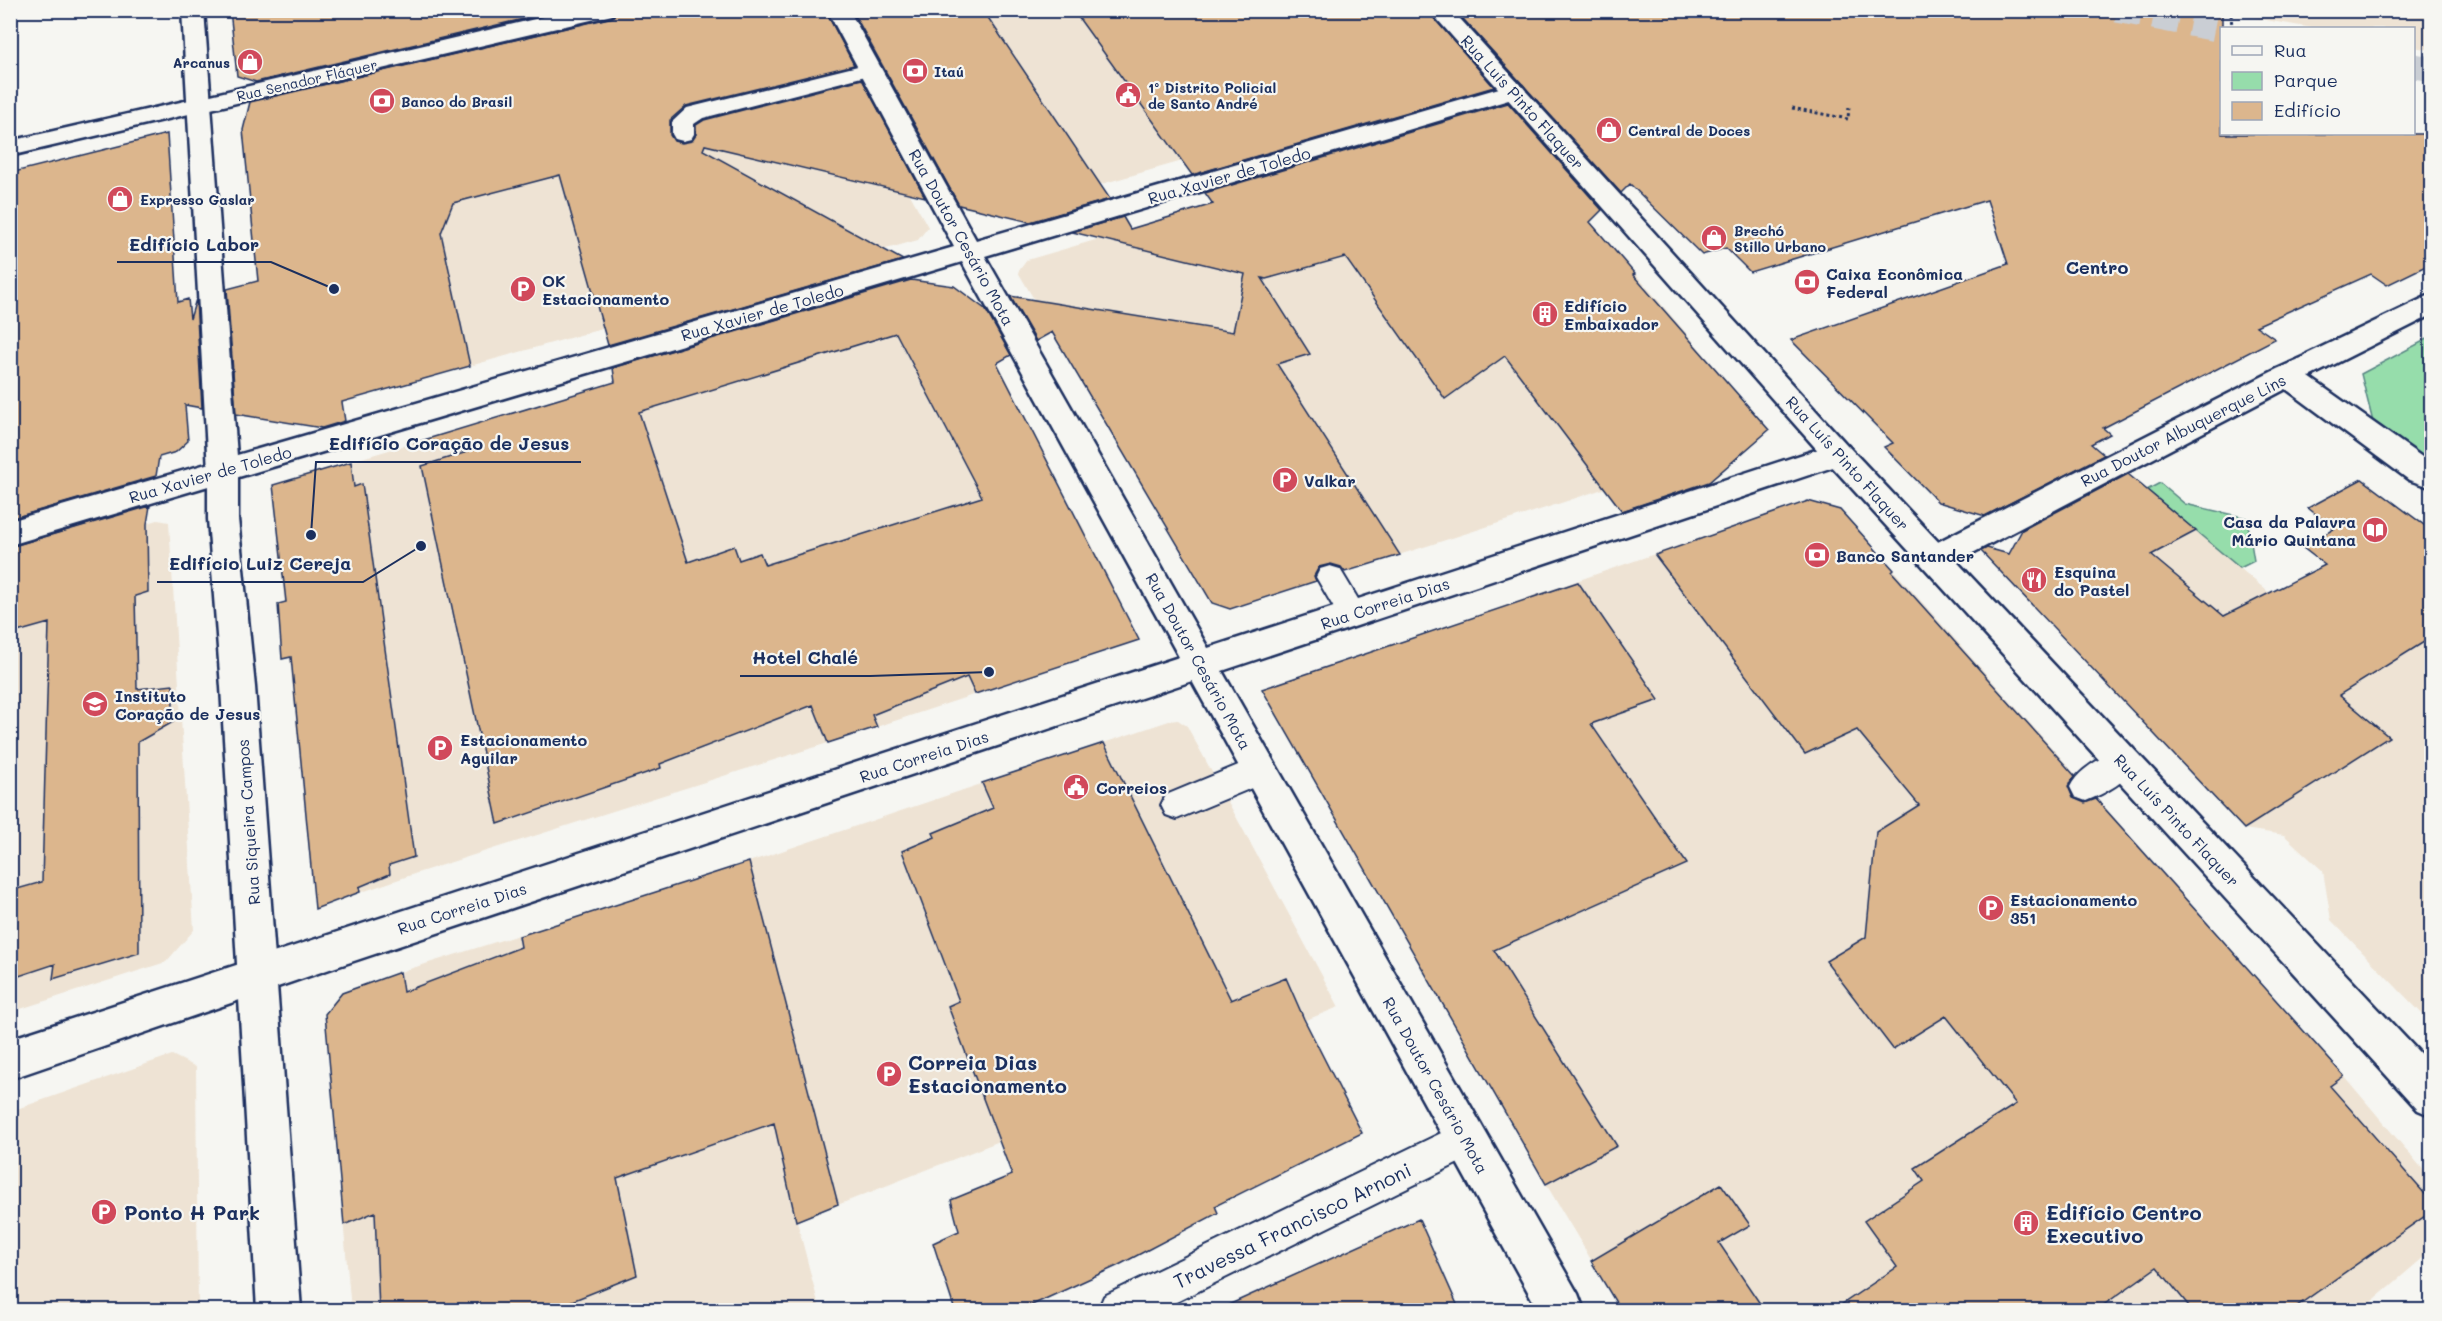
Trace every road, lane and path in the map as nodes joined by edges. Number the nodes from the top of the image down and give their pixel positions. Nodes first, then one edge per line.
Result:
1 (193, 10) edge
2 (604, 10) edge
3 (838, 10) edge
4 (1440, 10) edge
5 (2231, 14) dead end
6 (2232, 27) edge
7 (870, 69) junction
8 (1514, 91) junction
9 (198, 105) junction
10 (1849, 106) dead end
11 (1792, 108) dead end
12 (683, 134) dead end
13 (10, 149) edge
14 (971, 251) junction
15 (2432, 303) edge
16 (2287, 376) junction
17 (1838, 454) junction
18 (223, 470) junction
19 (2432, 477) edge
20 (10, 533) edge
21 (1935, 558) junction
22 (1330, 577) dead end
23 (1352, 614) junction
24 (1200, 664) junction
25 (2123, 762) junction
26 (1260, 770) junction
27 (2086, 788) dead end
28 (1177, 805) dead end
29 (258, 977) junction
30 (10, 1059) edge
31 (2432, 1096) edge
32 (1466, 1140) junction
33 (279, 1311) edge
34 (1118, 1311) edge
35 (1562, 1311) edge

1 - 9 street, Rua Siqueira Campos
2 - 9 street, Rua Senador Fláquer
3 - 7 street, Rua Doutor Cesário Mota
4 - 8 street, Rua Luís Pinto Flaquer
5 - 6 path
7 - 12 lane
7 - 14 street, Rua Doutor Cesário Mota
8 - 14 street, Rua Xavier de Toledo
8 - 17 street, Rua Luís Pinto Flaquer
9 - 13 street, Rua Senador Fláquer
9 - 18 street, Rua Siqueira Campos
10 - 11 path
14 - 18 street, Rua Xavier de Toledo
14 - 24 street, Rua Doutor Cesário Mota
15 - 16 street, Rua Doutor Albuquerque Lins
16 - 19 street
16 - 21 street, Rua Doutor Albuquerque Lins
17 - 21 street, Rua Luís Pinto Flaquer
17 - 23 street, Rua Correia Dias
18 - 20 street, Rua Xavier de Toledo
18 - 29 street, Rua Siqueira Campos
21 - 25 street, Rua Luís Pinto Flaquer
22 - 23 lane
23 - 24 street, Rua Correia Dias
24 - 26 street, Rua Doutor Cesário Mota
24 - 29 street, Rua Correia Dias
25 - 27 lane
25 - 31 street, Rua Luís Pinto Flaquer
26 - 28 lane
26 - 32 street, Rua Doutor Cesário Mota
29 - 30 street, Rua Correia Dias
29 - 33 street, Rua Siqueira Campos
32 - 34 lane, Travessa Francisco Arnoni
32 - 35 street, Rua Doutor Cesário Mota

